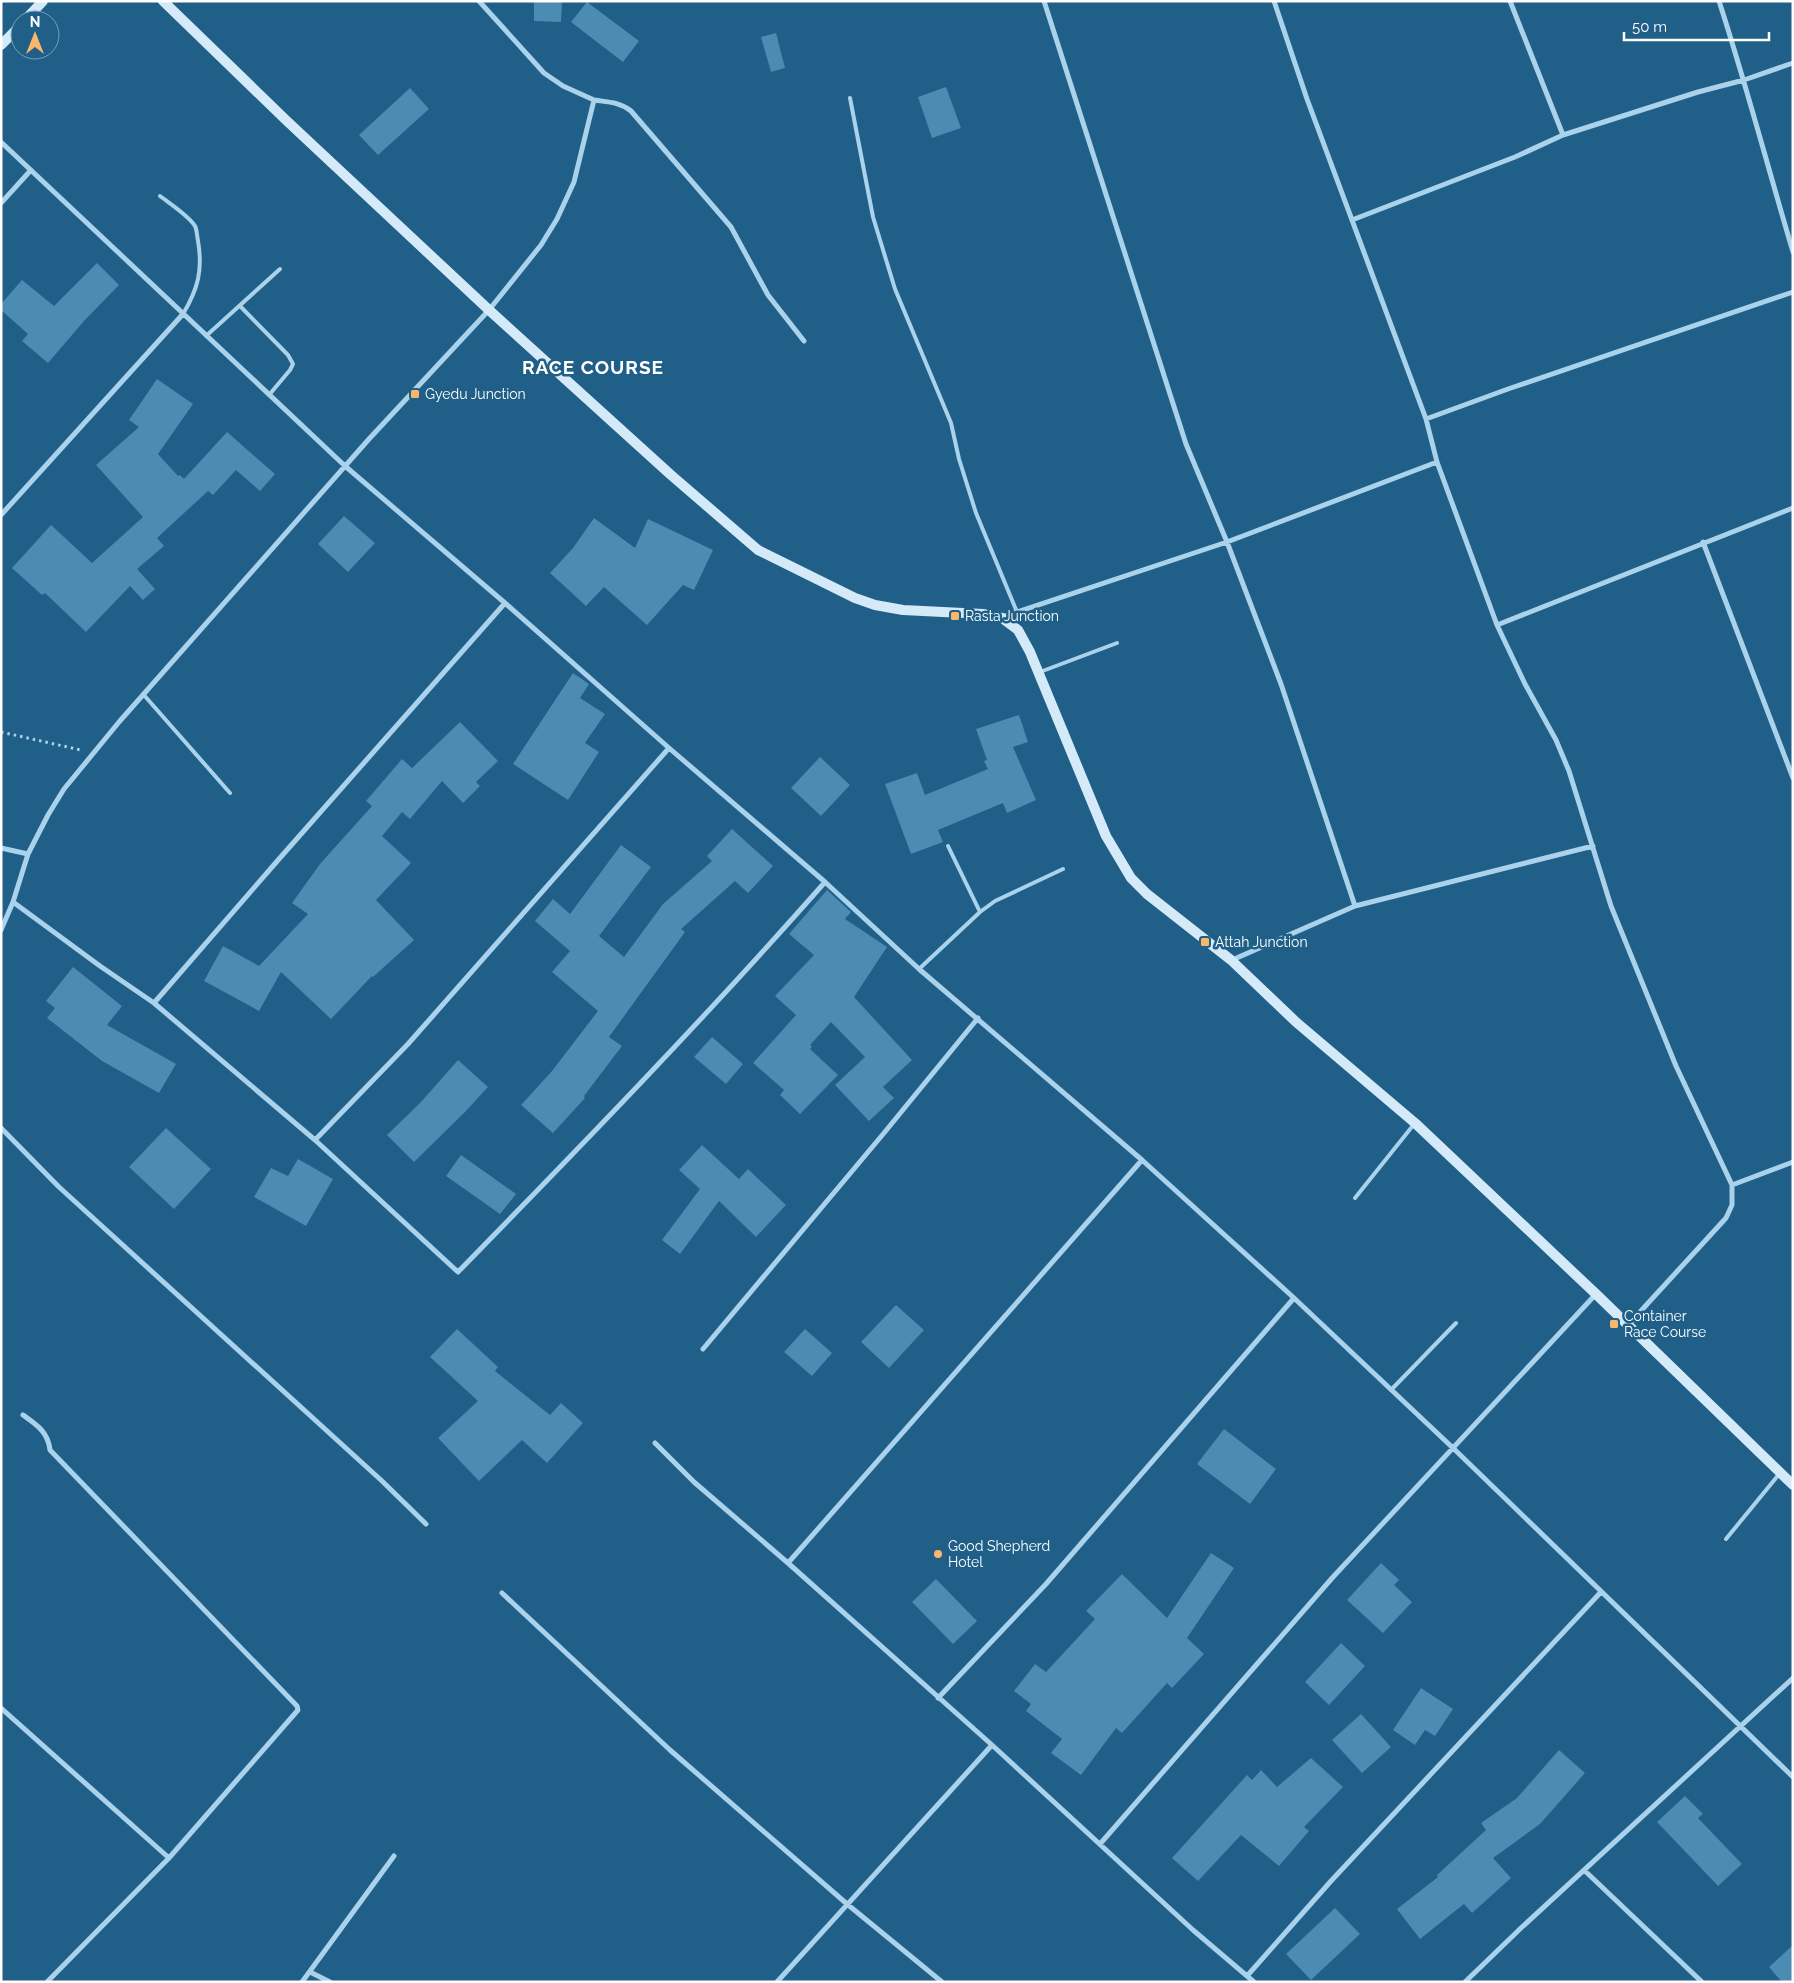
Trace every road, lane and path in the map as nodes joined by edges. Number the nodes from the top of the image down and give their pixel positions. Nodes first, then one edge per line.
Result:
1 (163, 1) edge
2 (479, 1) edge
3 (1044, 1) edge
4 (1274, 1) edge
5 (1510, 1) edge
6 (1719, 1) edge
7 (10, 36) edge
8 (1, 45) edge
9 (1793, 63) edge
10 (1744, 80) junction
11 (850, 98) dead end
12 (594, 100) junction
13 (1563, 135) junction
14 (1, 142) edge
15 (30, 170) junction
16 (160, 196) dead end
17 (1, 203) edge
18 (1352, 220) junction
19 (1793, 252) edge
20 (280, 269) dead end
21 (1793, 292) edge
22 (240, 306) junction
23 (490, 310) junction
24 (183, 314) junction
25 (206, 336) junction
26 (804, 341) dead end
27 (268, 395) junction
28 (1426, 420) junction
29 (1437, 462) junction
30 (345, 466) junction
31 (1793, 508) edge
32 (1, 515) edge
33 (1227, 542) junction
34 (1703, 542) junction
35 (505, 603) junction
36 (1017, 612) junction
37 (1002, 618) junction
38 (1496, 625) junction
39 (1117, 643) dead end
40 (1038, 672) junction
41 (143, 694) junction
42 (1, 732) edge
43 (669, 748) junction
44 (94, 753) junction
45 (1793, 778) edge
46 (230, 792) dead end
47 (948, 846) dead end
48 (1593, 846) junction
49 (1, 848) edge
50 (28, 854) junction
51 (1063, 869) dead end
52 (825, 882) junction
53 (13, 902) junction
54 (1355, 906) junction
55 (980, 912) junction
56 (1, 930) edge
57 (1231, 960) junction
58 (919, 969) junction
59 (154, 1003) junction
60 (978, 1018) junction
61 (1414, 1123) junction
62 (1, 1128) edge
63 (316, 1140) junction
64 (1142, 1160) junction
65 (1793, 1162) edge
66 (1732, 1184) junction
67 (1355, 1198) dead end
68 (1596, 1294) junction
69 (1294, 1298) junction
70 (1456, 1323) dead end
71 (1628, 1326) junction
72 (703, 1349) dead end
73 (1391, 1390) junction
74 (24, 1415) dead end
75 (656, 1443) dead end
76 (1453, 1448) junction
77 (1780, 1473) junction
78 (1793, 1485) edge
79 (426, 1524) dead end
80 (1726, 1539) dead end
81 (788, 1563) junction
82 (502, 1592) dead end
83 (1601, 1592) junction
84 (1793, 1678) edge
85 (938, 1698) junction
86 (1, 1708) edge
87 (1741, 1728) junction
88 (992, 1745) junction
89 (1793, 1777) edge
90 (1100, 1844) junction
91 (394, 1856) dead end
92 (168, 1858) junction
93 (1584, 1870) junction
94 (846, 1904) junction
95 (310, 1972) junction
96 (1247, 1976) junction
97 (47, 1982) edge
98 (302, 1982) edge
99 (330, 1982) edge
100 (777, 1982) edge
101 (942, 1982) edge
102 (1254, 1982) edge
103 (1465, 1982) edge
104 (1702, 1982) edge

1 - 23 street
2 - 12 street
3 - 33 street
4 - 18 street
5 - 13 street
6 - 10 street
7 - 8 street
9 - 10 street
10 - 13 street
10 - 19 street
11 - 36 lane
12 - 23 street
12 - 26 street
13 - 18 street
14 - 15 street
15 - 17 street
15 - 24 street
16 - 24 lane
18 - 28 street
20 - 22 lane
21 - 28 street
22 - 25 lane
22 - 27 lane
23 - 30 street
23 - 37 street
24 - 25 street
24 - 32 street
25 - 27 street
27 - 30 street
28 - 29 street
29 - 33 street
29 - 38 street
30 - 35 street
30 - 41 street
31 - 34 street
33 - 36 street
33 - 54 street
34 - 38 street
34 - 45 street
35 - 43 street
35 - 59 street
36 - 37 street
37 - 40 street
38 - 48 street
39 - 40 lane
40 - 57 street
41 - 44 street
41 - 46 lane
42 - 44 path
43 - 52 street
43 - 63 street
44 - 50 street
47 - 55 lane
48 - 54 street
48 - 66 street
49 - 50 street
50 - 53 street
51 - 55 lane
52 - 58 street
52 - 63 street
53 - 56 street
53 - 59 street
54 - 57 street
55 - 58 lane
57 - 61 street
58 - 60 street
59 - 63 street
60 - 64 street
60 - 72 street
61 - 67 lane
61 - 68 street
62 - 79 street
64 - 69 street
64 - 81 street
65 - 66 street
66 - 71 street
68 - 71 street
68 - 76 street
69 - 73 street
69 - 85 street
70 - 73 lane
71 - 77 street
73 - 76 street
74 - 92 street
75 - 81 street
76 - 83 street
76 - 90 street
77 - 78 street
77 - 80 lane
81 - 85 street
82 - 94 street
83 - 87 street
83 - 96 street
84 - 87 street
85 - 88 street
86 - 92 street
87 - 89 street
87 - 93 street
88 - 90 street
88 - 94 street
90 - 96 street
91 - 95 street
92 - 97 street
93 - 103 street
93 - 104 street
94 - 100 street
94 - 101 street
95 - 98 street
95 - 99 street
96 - 102 street

